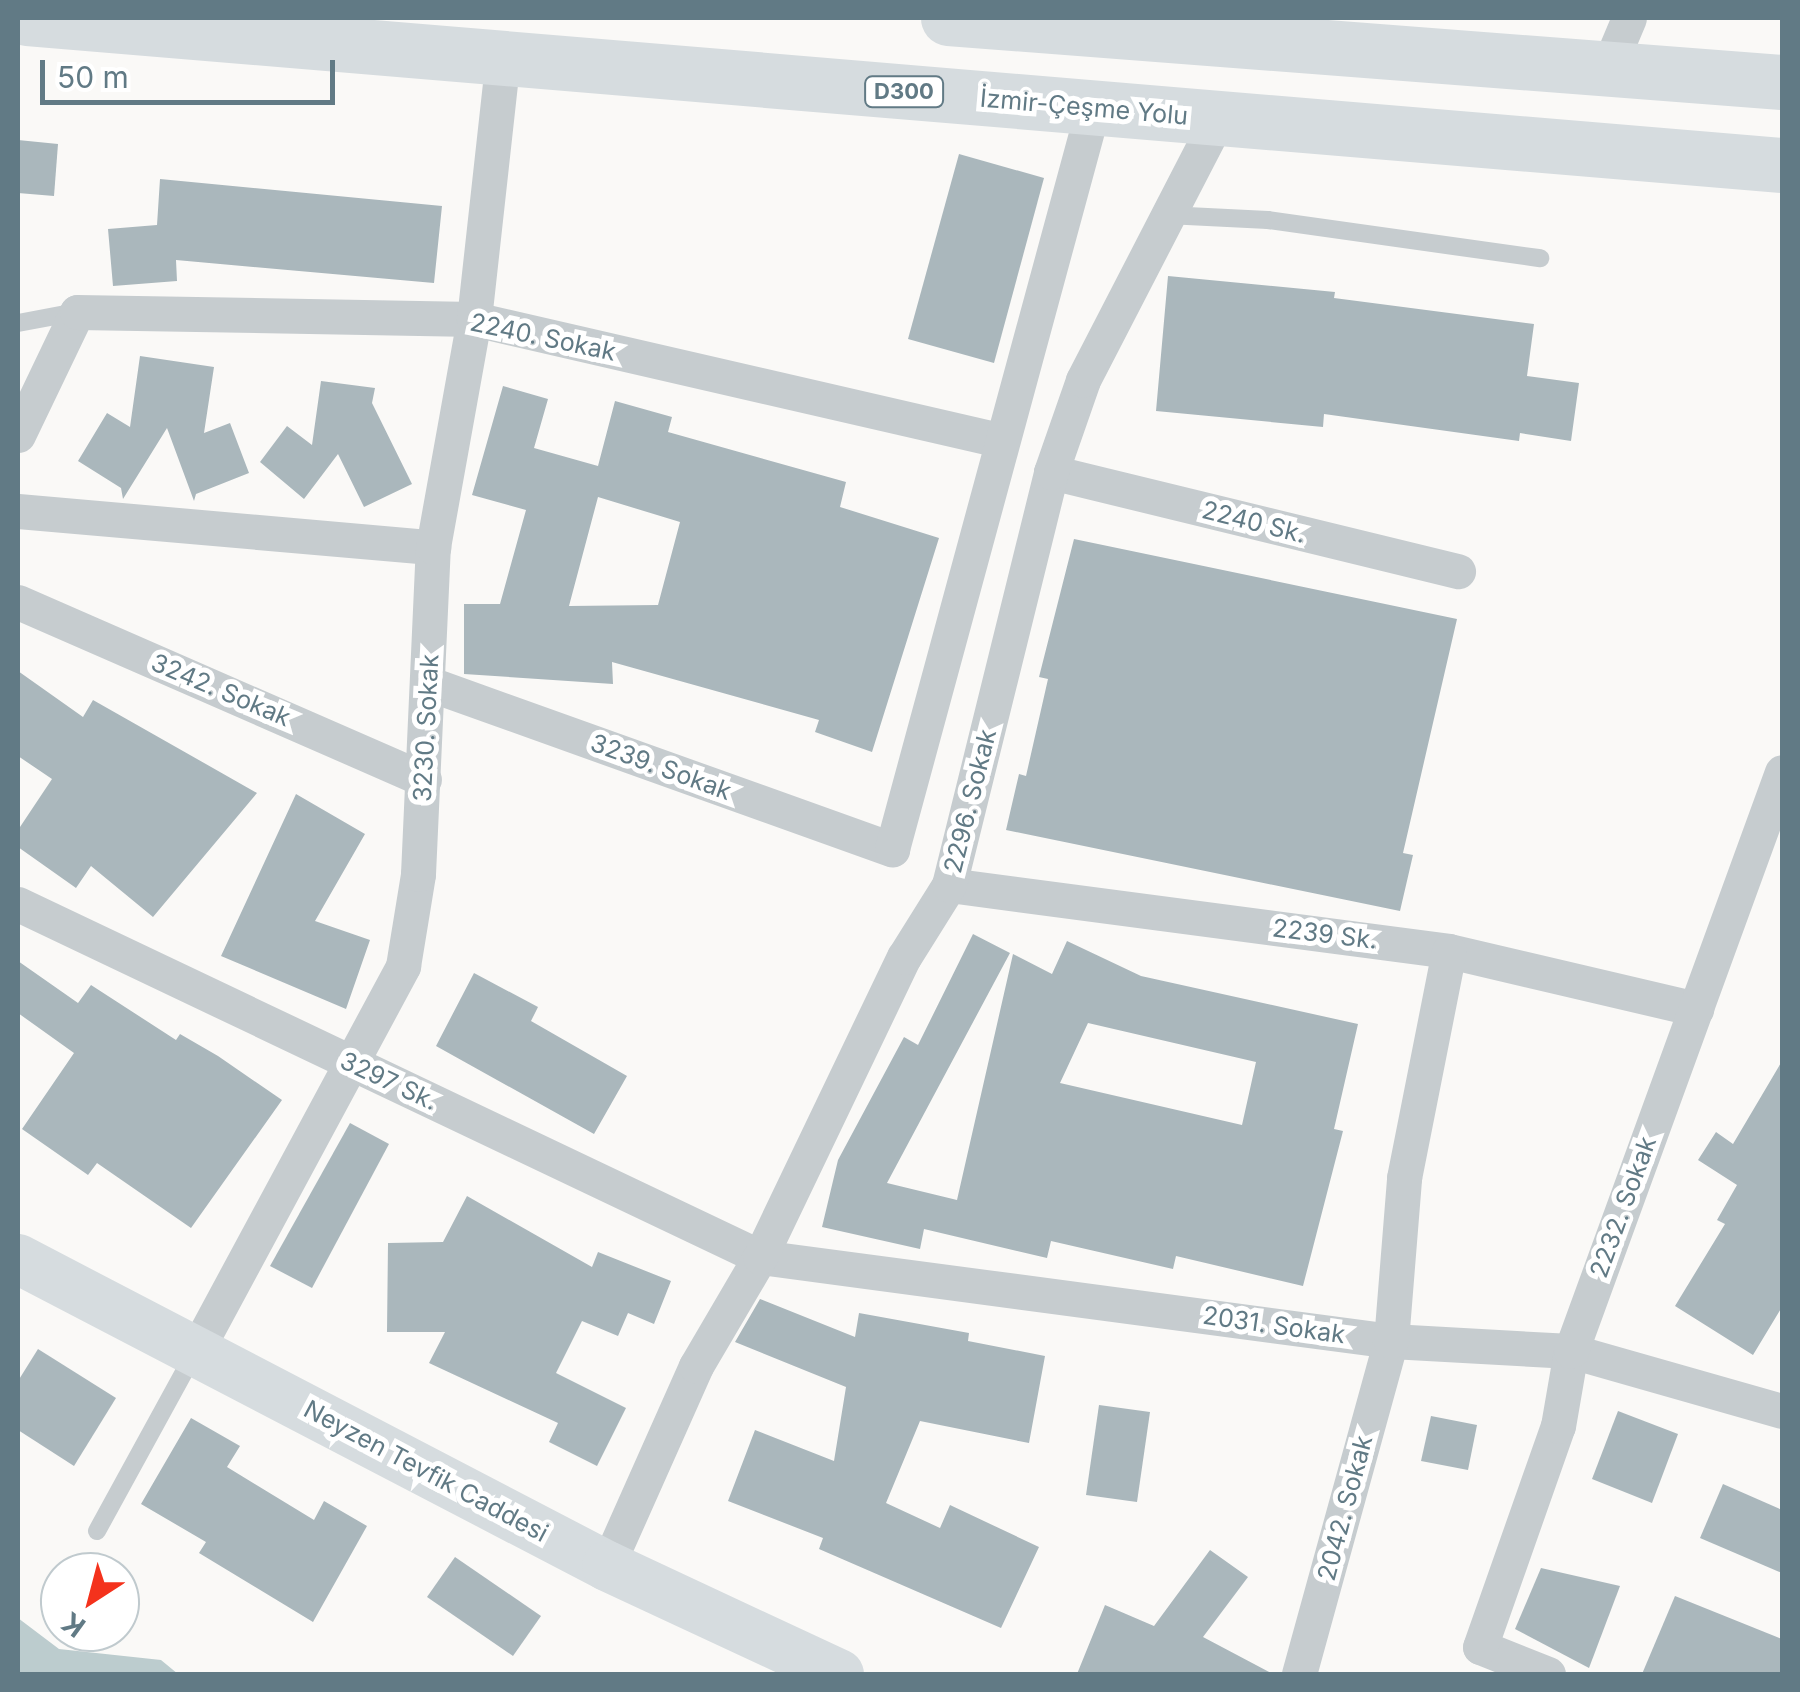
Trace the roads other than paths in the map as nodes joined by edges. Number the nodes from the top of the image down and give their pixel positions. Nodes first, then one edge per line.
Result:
1 (26, 18) edge
2 (948, 18) edge
3 (1629, 18) edge
4 (1264, 30) edge
5 (502, 58) junction
6 (1608, 68) junction
7 (1782, 82) edge
8 (1093, 108) junction
9 (1218, 118) junction
10 (1782, 166) edge
11 (1168, 215) junction
12 (1540, 258) dead end
13 (77, 312) junction
14 (474, 319) junction
15 (18, 323) edge
16 (18, 434) edge
17 (1000, 440) junction
18 (1051, 472) junction
19 (18, 511) edge
20 (433, 547) junction
21 (1458, 572) dead end
22 (18, 602) edge
23 (430, 684) junction
24 (1782, 772) edge
25 (424, 779) junction
26 (949, 885) junction
27 (18, 904) edge
28 (1449, 950) junction
29 (1696, 1008) junction
30 (352, 1063) junction
31 (760, 1257) junction
32 (18, 1259) edge
33 (1392, 1341) junction
34 (197, 1349) junction
35 (1570, 1351) junction
36 (1782, 1412) edge
37 (97, 1531) dead end
38 (607, 1566) junction
39 (839, 1674) edge
40 (1299, 1674) edge
41 (1548, 1674) edge

1 - 5 highway, İzmir-Çeşme Yolu / D300
2 - 4 highway
3 - 6 street
4 - 6 highway
5 - 8 highway, İzmir-Çeşme Yolu / D300
5 - 14 street, 3230. Sokak
6 - 7 highway
8 - 9 highway, İzmir-Çeşme Yolu / D300
8 - 17 street
9 - 10 highway, İzmir-Çeşme Yolu / D300
9 - 11 street, 2296. Sokak
11 - 12 lane
11 - 18 street, 2296. Sokak
13 - 14 street, 2240. Sokak
13 - 15 lane
13 - 16 street
14 - 17 street, 2240. Sokak
14 - 20 street, 3230. Sokak
17 - 23 street, 3239. Sokak
18 - 21 street, 2240 Sk.
18 - 26 street, 2296. Sokak
19 - 20 street
20 - 23 street, 3230. Sokak
22 - 25 street, 3242. Sokak
23 - 25 street, 3230. Sokak
24 - 29 street, 2232. Sokak
25 - 30 street, 3230. Sokak
26 - 28 street, 2239 Sk.
26 - 31 street, 2296. Sokak
27 - 30 street, 3297 Sk.
28 - 29 street, 2239 Sk.
28 - 33 street, 2042. Sokak
29 - 35 street, 2232. Sokak
30 - 31 street, 3297 Sk.
30 - 34 street, 3230. Sokak
31 - 33 street, 2031. Sokak
31 - 38 street, 2296. Sokak
32 - 34 street, Neyzen Tevfik Caddesi
33 - 35 street, 2031. Sokak
33 - 40 street, 2042. Sokak
34 - 37 lane
34 - 38 street, Neyzen Tevfik Caddesi
35 - 36 street, 2031. Sokak
35 - 41 street, 2232. Sokak
38 - 39 street, Neyzen Tevfik Caddesi

